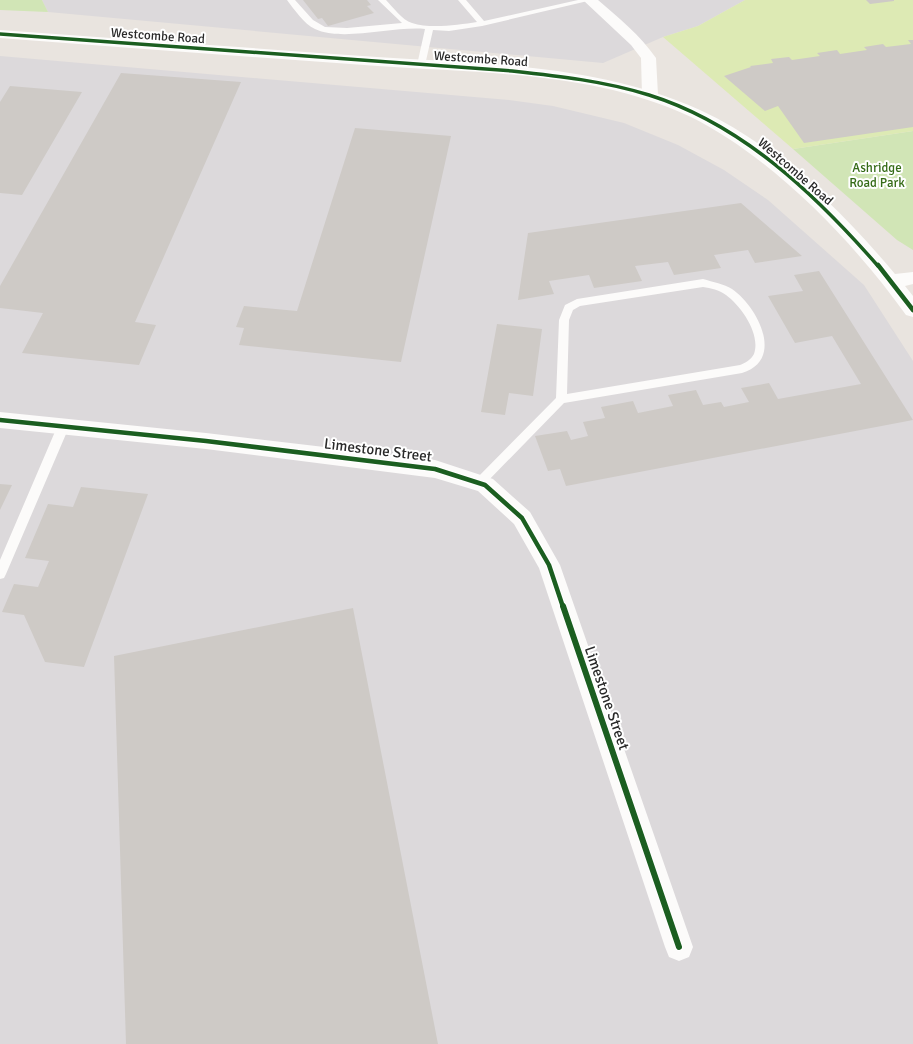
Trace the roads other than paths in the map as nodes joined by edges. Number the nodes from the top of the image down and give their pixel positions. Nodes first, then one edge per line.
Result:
1 (291, 0) edge
2 (382, 0) edge
3 (462, 0) edge
4 (589, 0) edge
5 (482, 24) junction
6 (409, 25) junction
7 (429, 28) junction
8 (0, 34) edge
9 (421, 65) junction
10 (650, 95) junction
11 (913, 278) edge
12 (893, 281) junction
13 (913, 310) edge
14 (561, 399) junction
15 (0, 420) edge
16 (63, 427) junction
17 (479, 483) junction
18 (0, 574) edge
19 (679, 947) dead end

1 - 6 lane
2 - 6 lane
3 - 5 lane
4 - 5 lane
4 - 10 street
5 - 7 lane
6 - 7 lane
7 - 9 lane
8 - 9 street, Westcombe Road
9 - 10 street, Westcombe Road
10 - 12 street, Westcombe Road
11 - 12 street
12 - 13 street, Westcombe Road
14 - 14 lane
14 - 17 lane
15 - 16 street, Limestone Street
16 - 17 street, Limestone Street
16 - 18 lane
17 - 19 street, Limestone Street

